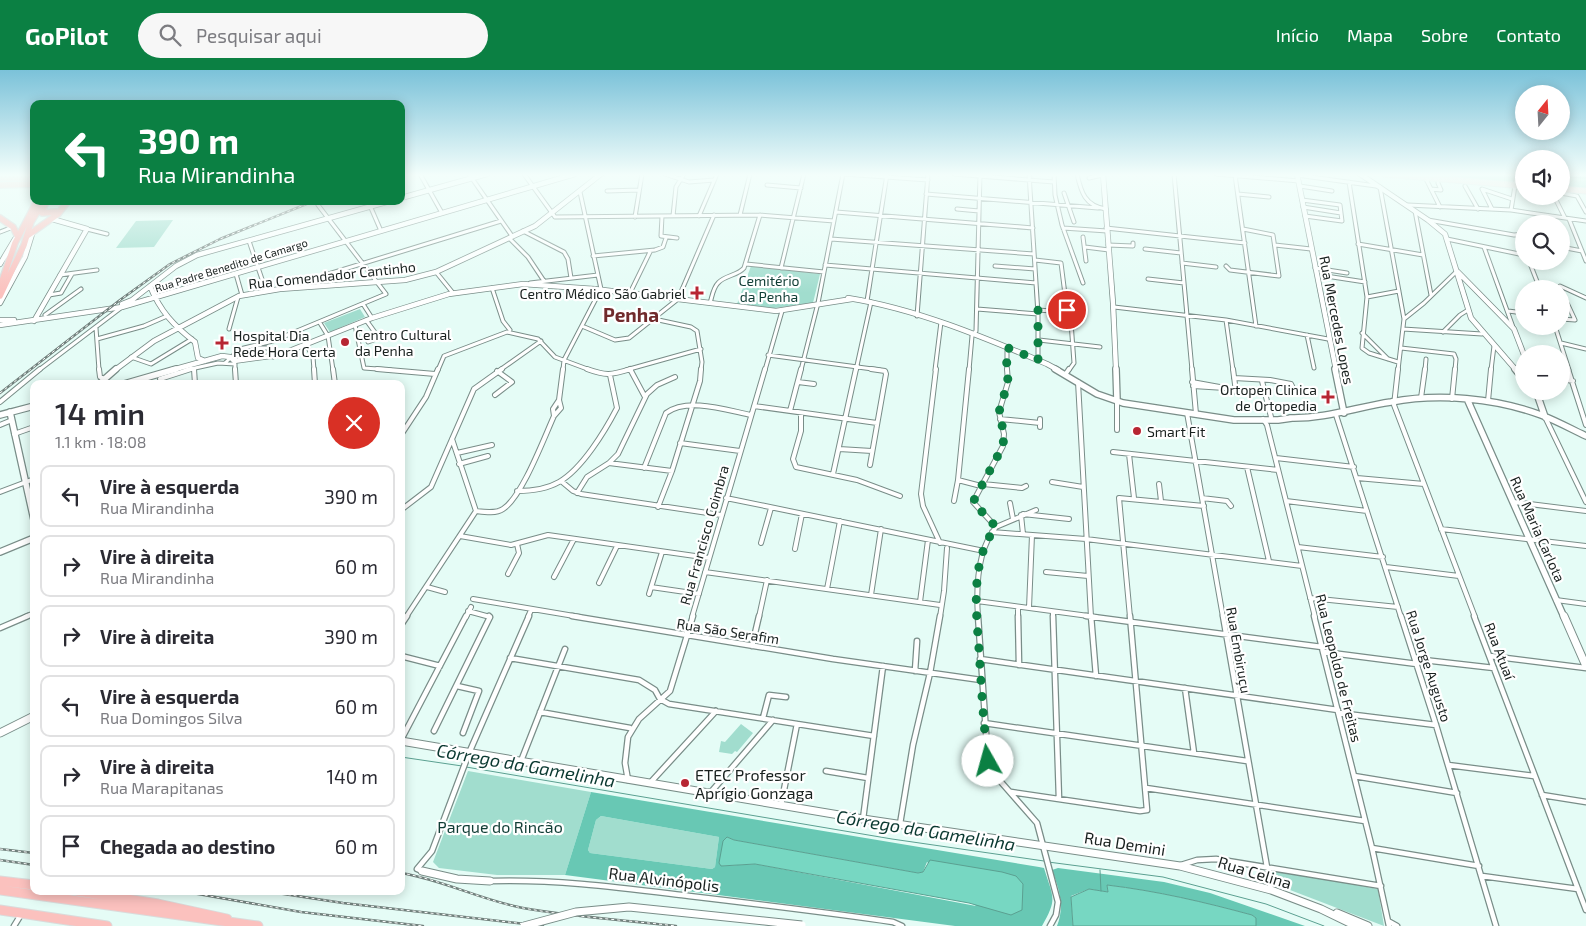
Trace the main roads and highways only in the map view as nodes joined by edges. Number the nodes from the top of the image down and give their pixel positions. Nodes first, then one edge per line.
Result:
1 (29, 214) edge
2 (35, 214) edge
3 (55, 214) edge
4 (58, 214) edge
5 (346, 214) edge
6 (439, 214) edge
7 (552, 214) edge
8 (1106, 214) edge
9 (1305, 214) edge
10 (1419, 214) edge
11 (0, 218) edge
12 (52, 219) junction
13 (33, 231) junction
14 (26, 236) junction
15 (16, 237) junction
16 (25, 243) junction
17 (26, 252) junction
18 (0, 264) edge
19 (1461, 278) junction
20 (150, 286) junction
21 (0, 287) edge
22 (1463, 292) junction
23 (1478, 293) junction
24 (0, 296) edge
25 (136, 297) junction
26 (155, 298) junction
27 (144, 301) junction
28 (0, 303) edge
29 (35, 319) junction
30 (0, 320) edge
31 (0, 325) edge
32 (176, 328) junction
33 (1520, 345) edge
34 (205, 361) junction
35 (1515, 370) edge
36 (104, 380) edge
37 (138, 380) edge
38 (1538, 400) edge
39 (1117, 401) junction
40 (1468, 401) junction
41 (30, 407) edge
42 (10, 412) junction
43 (1344, 413) junction
44 (0, 415) edge
45 (1545, 417) junction
46 (1292, 418) junction
47 (1263, 419) junction
48 (1586, 436) edge
49 (30, 501) edge
50 (30, 540) edge
51 (0, 552) edge
52 (1586, 667) edge
53 (30, 718) edge
54 (0, 732) edge
55 (405, 741) edge
56 (1180, 866) joint
57 (422, 871) road end
58 (0, 881) edge
59 (490, 881) road end
60 (30, 885) edge
61 (0, 890) edge
62 (30, 894) edge
63 (36, 895) edge
64 (102, 895) edge
65 (1321, 909) junction
66 (0, 910) edge
67 (244, 924) junction
68 (107, 926) edge
69 (258, 926) edge
70 (524, 926) edge
71 (805, 926) edge
72 (1356, 926) edge
73 (1368, 926) edge

1 - 15 highway
2 - 14 highway
3 - 12 highway
4 - 12 highway
5 - 20 main road
6 - 26 main road, Rua Padre Benedito de Camargo
7 - 32 main road, Rua Comendador Cantinho
8 - 39 main road
9 - 43 main road, Rua Mercedes Lopes
10 - 19 main road
11 - 15 highway
12 - 13 highway
12 - 29 main road
13 - 14 highway
13 - 17 main road
14 - 16 highway
15 - 18 main road
15 - 21 highway
16 - 17 highway
16 - 24 highway
17 - 28 main road
19 - 22 main road
19 - 23 main road
20 - 25 main road
20 - 26 main road
22 - 23 main road
22 - 35 main road
23 - 33 main road
25 - 27 main road
25 - 29 main road
26 - 27 main road, Rua Padre Benedito de Camargo
26 - 32 main road
27 - 29 main road, Rua Padre Benedito de Camargo
29 - 30 main road
29 - 31 main road
32 - 34 main road
32 - 36 main road, Rua Comendador Cantinho
34 - 37 main road
34 - 39 main road
38 - 45 main road
39 - 47 main road
40 - 43 main road
40 - 45 main road
40 - 52 main road, Rua Maria Carlota
41 - 42 main road
42 - 44 main road
42 - 49 main road
43 - 46 main road
45 - 48 main road
46 - 47 main road
46 - 47 main road
50 - 51 main road
53 - 54 main road
55 - 56 main road, Rua Demini
56 - 65 main road, Rua Celina
57 - 59 main road, Rua Alvinópolis
58 - 60 highway
61 - 62 highway
63 - 67 highway
64 - 67 highway
65 - 72 main road, Rua Celina
65 - 73 main road, Rua Celina
66 - 68 highway
67 - 69 highway
70 - 71 main road, bridge

